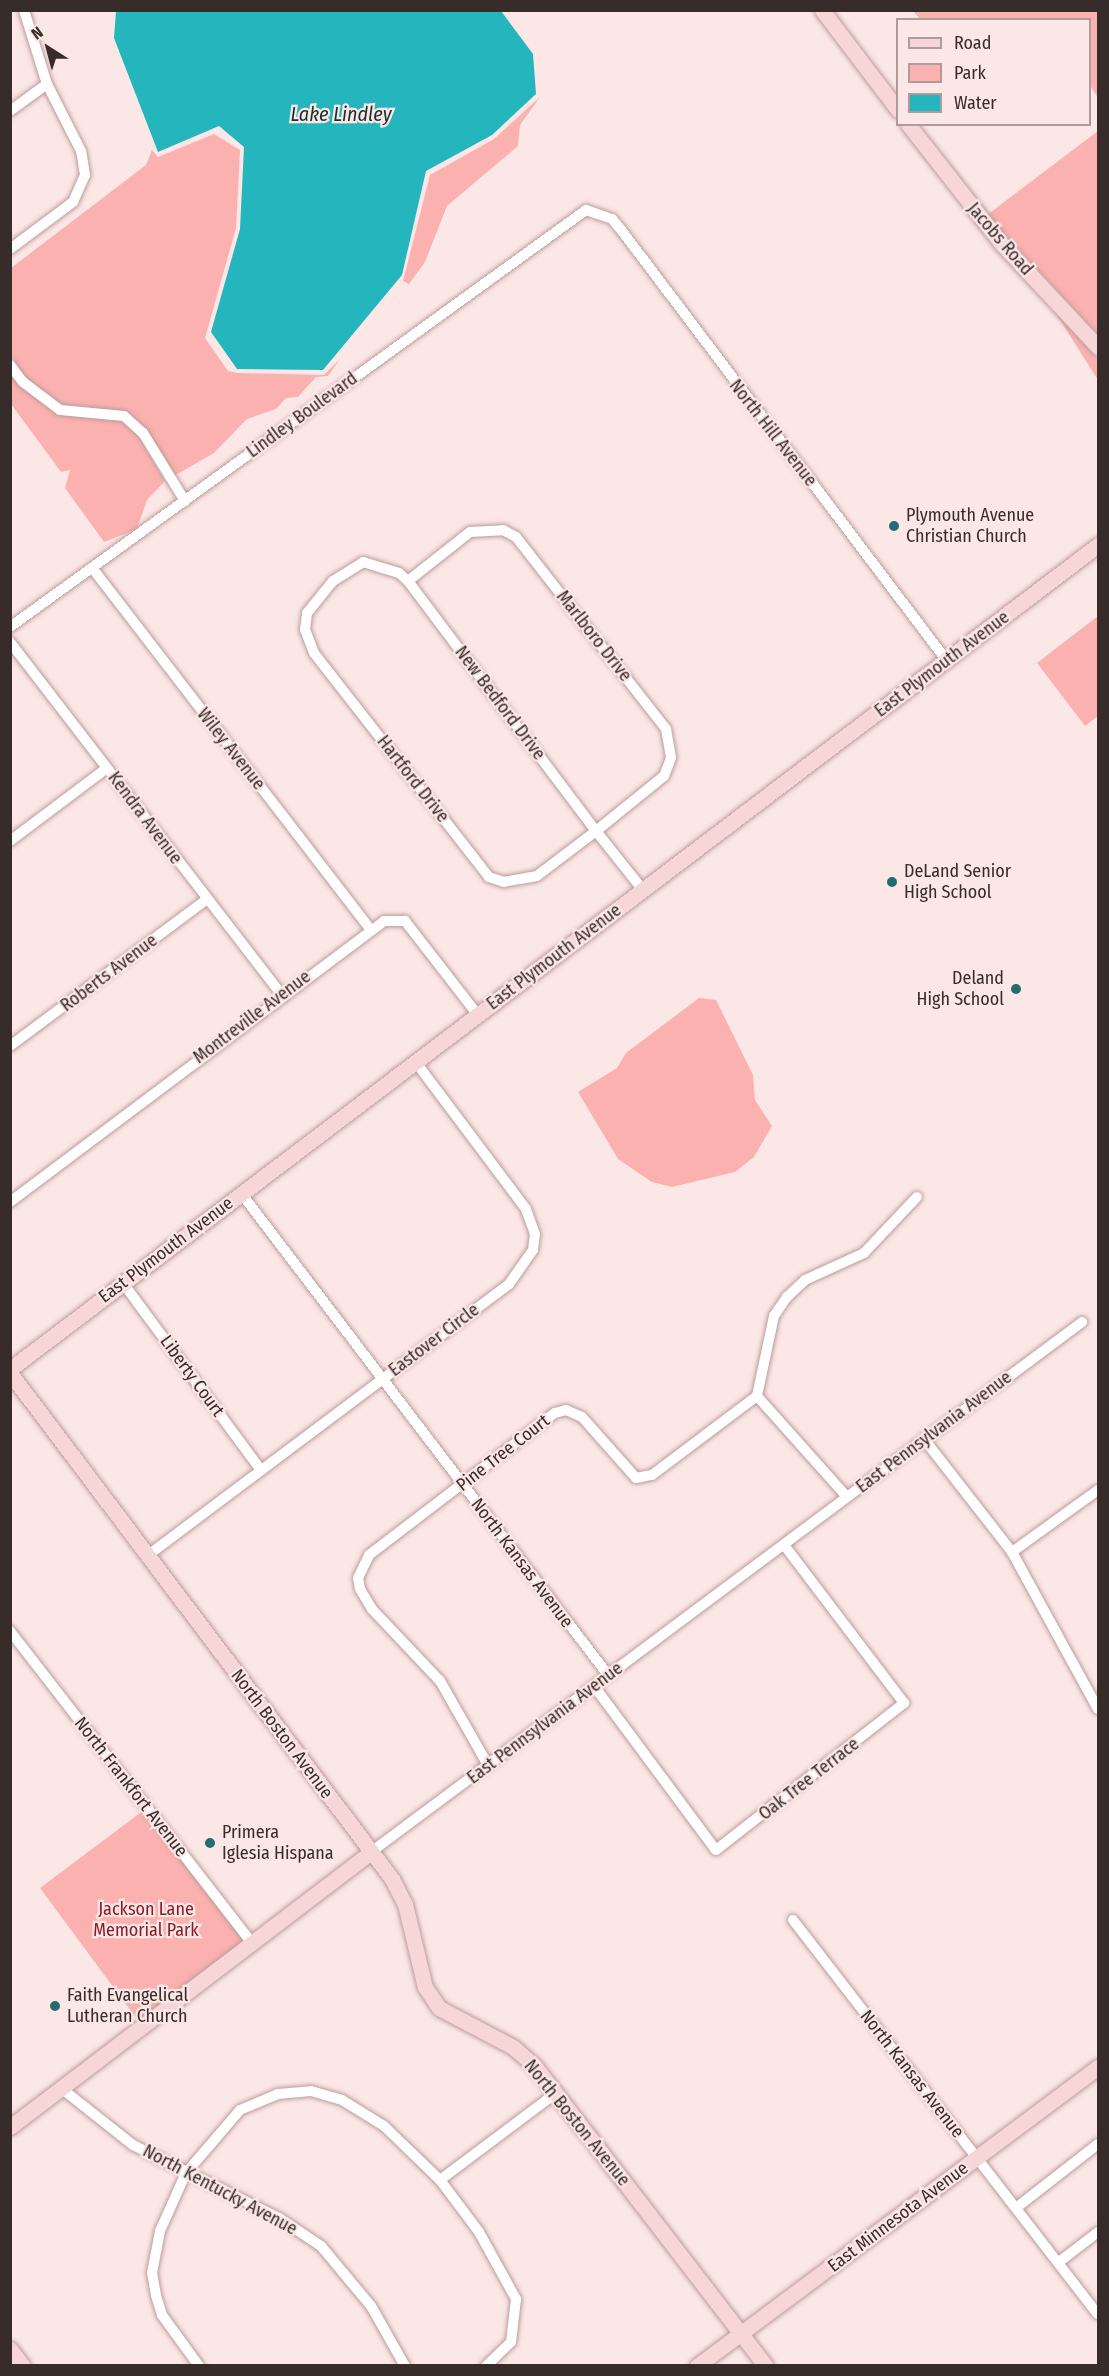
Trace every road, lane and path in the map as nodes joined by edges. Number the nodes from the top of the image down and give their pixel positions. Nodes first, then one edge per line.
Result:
1 (24, 10) edge
2 (822, 10) edge
3 (47, 84) junction
4 (896, 109) edge
5 (10, 111) edge
6 (910, 126) edge
7 (596, 212) joint
8 (10, 249) edge
9 (1098, 346) edge
10 (10, 365) edge
11 (185, 501) junction
12 (1098, 545) edge
13 (93, 569) junction
14 (336, 579) joint
15 (408, 581) junction
16 (10, 627) edge
17 (10, 642) edge
18 (946, 661) junction
19 (107, 768) junction
20 (596, 831) junction
21 (10, 841) edge
22 (643, 890) junction
23 (207, 899) junction
24 (370, 929) junction
25 (281, 994) junction
26 (478, 1015) junction
27 (10, 1046) edge
28 (417, 1064) junction
29 (241, 1193) junction
30 (917, 1197) dead end
31 (10, 1202) edge
32 (123, 1283) junction
33 (1082, 1322) dead end
34 (10, 1371) edge
35 (381, 1380) junction
36 (757, 1396) junction
37 (924, 1439) junction
38 (261, 1470) junction
39 (462, 1485) junction
40 (1098, 1490) edge
41 (847, 1497) junction
42 (784, 1545) junction
43 (1012, 1552) junction
44 (147, 1556) junction
45 (10, 1631) edge
46 (608, 1675) junction
47 (594, 1686) junction
48 (1098, 1709) edge
49 (488, 1765) junction
50 (371, 1852) junction
51 (792, 1920) dead end
52 (252, 1943) junction
53 (1098, 2067) edge
54 (61, 2088) junction
55 (556, 2093) junction
56 (10, 2127) edge
57 (1098, 2144) edge
58 (977, 2158) junction
59 (186, 2173) junction
60 (440, 2180) junction
61 (1016, 2208) junction
62 (1098, 2232) edge
63 (1059, 2262) junction
64 (1098, 2314) edge
65 (741, 2333) junction
66 (10, 2349) edge
67 (194, 2364) edge
68 (23, 2366) edge
69 (405, 2366) edge
70 (486, 2366) edge
71 (697, 2366) edge
72 (766, 2366) edge

1 - 3 street
2 - 4 street
3 - 5 street
3 - 8 street
6 - 9 street, Jacobs Road
7 - 11 street, Lindley Boulevard
7 - 18 street, North Hill Avenue
10 - 11 street
11 - 13 street, Lindley Boulevard
12 - 18 street, East Plymouth Avenue
13 - 16 street, Lindley Boulevard
13 - 24 street, Wiley Avenue
14 - 15 street, New Bedford Drive
14 - 20 street, Hartford Drive
15 - 20 street, New Bedford Drive
15 - 20 street, Marlboro Drive
17 - 19 street, Kendra Avenue
18 - 22 street, East Plymouth Avenue
19 - 21 street
19 - 23 street, Kendra Avenue
20 - 22 street, New Bedford Drive
22 - 26 street, East Plymouth Avenue
23 - 25 street, Kendra Avenue
23 - 27 street, Roberts Avenue
24 - 25 street, Montreville Avenue
24 - 26 street, Montreville Avenue
25 - 31 street, Montreville Avenue
26 - 28 street, East Plymouth Avenue
28 - 29 street, East Plymouth Avenue
28 - 35 street, Eastover Circle
29 - 32 street, East Plymouth Avenue
29 - 35 street, North Kansas Avenue
30 - 36 street
32 - 34 street, East Plymouth Avenue
32 - 38 street, Liberty Court
33 - 37 street, East Pennsylvania Avenue
34 - 44 street, North Boston Avenue
35 - 38 street, Eastover Circle
35 - 39 street, North Kansas Avenue
36 - 39 street, Pine Tree Court
36 - 41 street
37 - 41 street, East Pennsylvania Avenue
37 - 43 street
38 - 44 street, Eastover Circle
39 - 46 street, North Kansas Avenue
39 - 49 street, Pine Tree Court
40 - 43 street
41 - 42 street, East Pennsylvania Avenue
42 - 46 street, East Pennsylvania Avenue
42 - 47 street, Oak Tree Terrace
43 - 48 street
44 - 50 street, North Boston Avenue
45 - 52 street, North Frankfort Avenue
46 - 47 street, East Pennsylvania Avenue
47 - 49 street, East Pennsylvania Avenue
49 - 50 street, East Pennsylvania Avenue
50 - 52 street, East Pennsylvania Avenue
50 - 55 street, North Boston Avenue
51 - 58 street, North Kansas Avenue
52 - 54 street, East Pennsylvania Avenue
53 - 58 street, East Minnesota Avenue
54 - 56 street, East Pennsylvania Avenue
54 - 59 street, North Kentucky Avenue
55 - 60 street
55 - 65 street, North Boston Avenue
57 - 61 street
58 - 61 street, North Kansas Avenue
58 - 65 street, East Minnesota Avenue
59 - 60 street
59 - 67 street
59 - 69 street, North Kentucky Avenue
60 - 70 street
61 - 63 street, North Kansas Avenue
62 - 63 street
63 - 64 street, North Kansas Avenue
65 - 71 street, East Minnesota Avenue
65 - 72 street, North Boston Avenue
66 - 68 street

